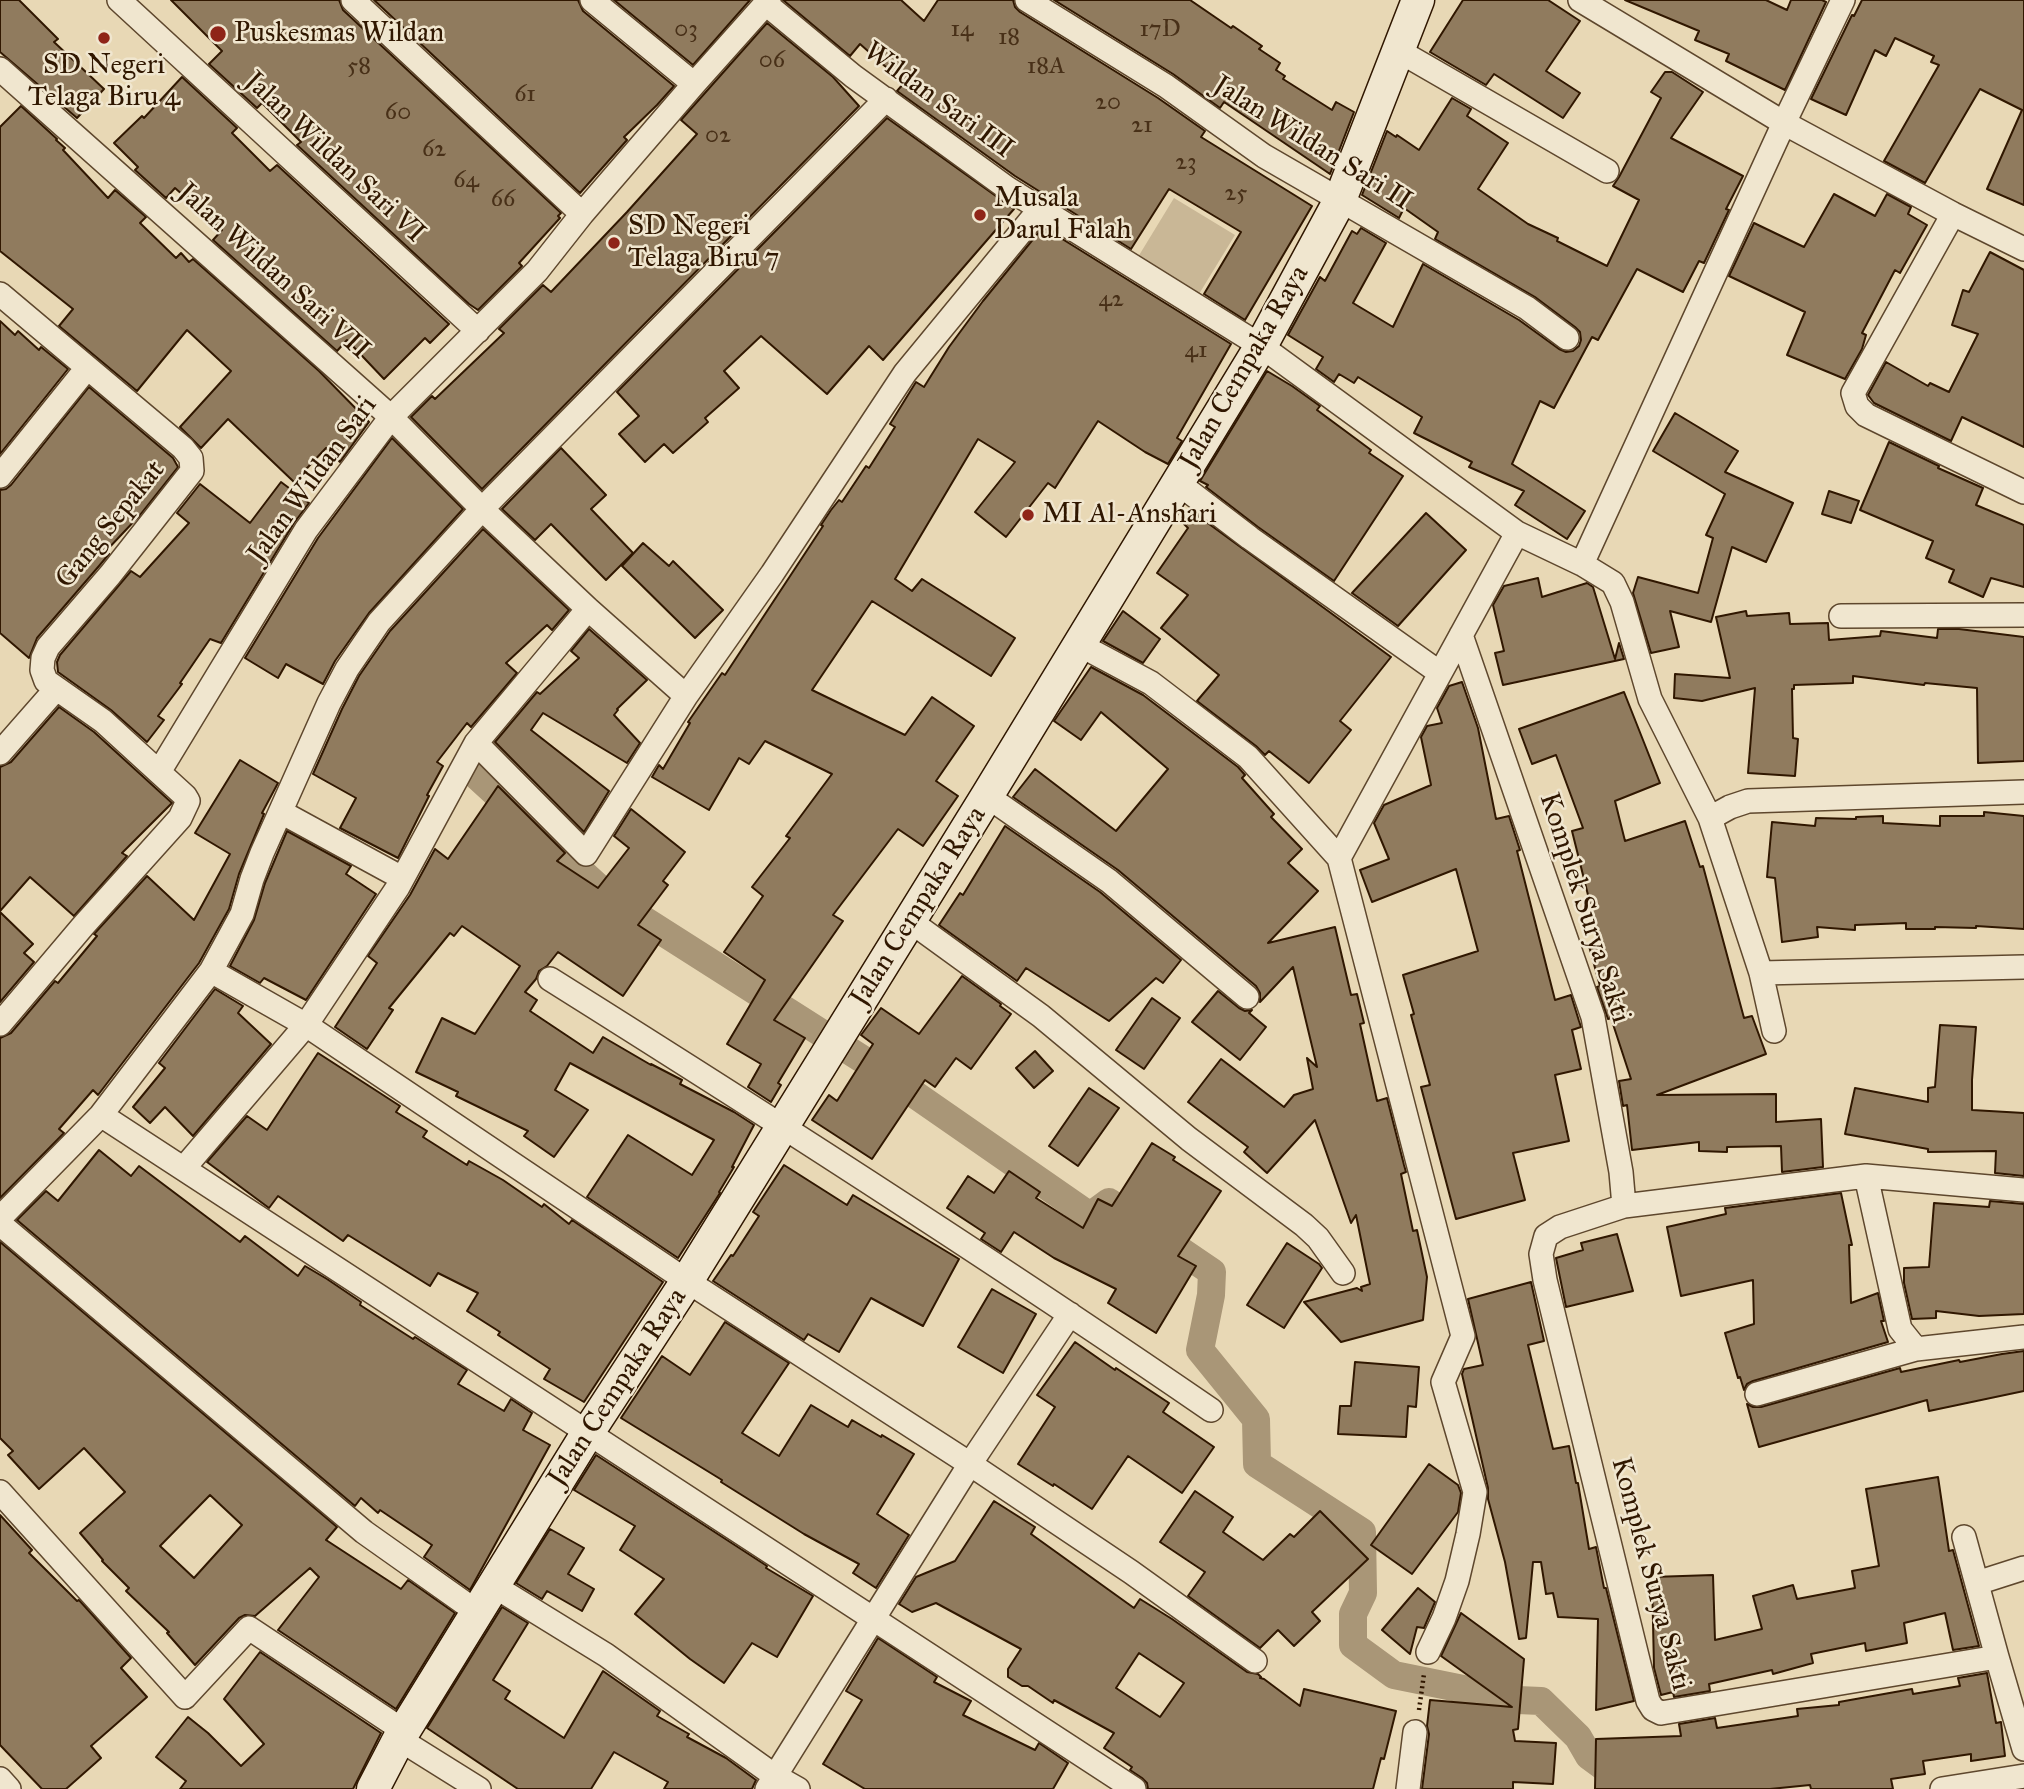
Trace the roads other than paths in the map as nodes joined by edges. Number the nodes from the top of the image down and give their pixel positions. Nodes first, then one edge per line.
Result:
1 (119, 0) edge
2 (353, 0) edge
3 (592, 0) edge
4 (1027, 0) edge
5 (1418, 0) edge
6 (1580, 0) edge
7 (1843, 0) edge
8 (768, 2) edge
9 (1399, 51) junction
10 (0, 69) edge
11 (694, 84) junction
12 (886, 99) junction
13 (1784, 123) junction
14 (1607, 171) dead end
15 (1340, 200) junction
16 (1040, 209) junction
17 (582, 214) junction
18 (1954, 214) junction
19 (2024, 249) edge
20 (0, 294) edge
21 (478, 331) junction
22 (1567, 338) dead end
23 (1261, 346) junction
24 (87, 368) junction
25 (391, 417) junction
26 (0, 475) edge
27 (1178, 483) junction
28 (2024, 492) edge
29 (482, 509) junction
30 (1517, 533) junction
31 (1582, 564) junction
32 (588, 609) junction
33 (2024, 615) edge
34 (1841, 616) dead end
35 (1461, 635) junction
36 (1080, 645) junction
37 (1440, 673) junction
38 (56, 689) junction
39 (686, 696) junction
40 (476, 743) junction
41 (0, 753) edge
42 (159, 772) junction
43 (2024, 792) edge
44 (987, 796) junction
45 (281, 812) junction
46 (1710, 818) junction
47 (1339, 858) junction
48 (402, 878) junction
49 (910, 921) junction
50 (2024, 967) edge
51 (211, 971) junction
52 (1761, 973) junction
53 (550, 979) dead end
54 (1247, 997) dead end
55 (0, 1024) edge
56 (306, 1025) junction
57 (1774, 1031) dead end
58 (100, 1115) junction
59 (783, 1125) junction
60 (184, 1168) junction
61 (1867, 1177) junction
62 (2024, 1190) edge
63 (1624, 1206) junction
64 (0, 1218) edge
65 (0, 1224) edge
66 (1342, 1273) dead end
67 (687, 1281) junction
68 (1070, 1314) junction
69 (2024, 1337) edge
70 (1916, 1349) junction
71 (1757, 1394) dead end
72 (1211, 1410) dead end
73 (587, 1434) junction
74 (970, 1464) junction
75 (0, 1492) edge
76 (1964, 1537) dead end
77 (2024, 1568) edge
78 (1977, 1583) junction
79 (494, 1586) junction
80 (477, 1612) junction
81 (873, 1618) junction
82 (1428, 1652) road end
83 (1997, 1657) junction
84 (1255, 1661) dead end
85 (1415, 1732) road end
86 (401, 1735) junction
87 (2024, 1749) edge
88 (2024, 1776) edge
89 (0, 1779) edge
90 (771, 1782) edge
91 (9, 1789) edge
92 (373, 1789) edge
93 (479, 1789) edge
94 (798, 1789) edge
95 (1134, 1789) edge
96 (1408, 1789) edge
97 (1942, 1789) edge

1 - 21 street, Jalan Wildan Sari VI
2 - 17 street
3 - 11 street
4 - 15 street, Jalan Wildan Sari II
5 - 9 street, Jalan Cempaka Raya
6 - 13 street
7 - 13 street
8 - 11 street, Jalan Wildan Sari
8 - 12 street, Wildan Sari III
9 - 14 street
9 - 15 street, Jalan Cempaka Raya
10 - 25 street, Jalan Wildan Sari VII
11 - 17 street, Jalan Wildan Sari
12 - 16 street, Wildan Sari III
12 - 29 street
13 - 18 street
13 - 31 street
15 - 22 street, Jalan Wildan Sari II
15 - 23 street, Jalan Cempaka Raya
16 - 23 street, Wildan Sari III
16 - 39 street
17 - 21 street, Jalan Wildan Sari
18 - 19 street
18 - 28 street
20 - 24 street, Gang Sepakat
21 - 25 street, Jalan Wildan Sari
23 - 27 street, Jalan Cempaka Raya
23 - 30 street, Wildan Sari III
24 - 26 street
24 - 38 street, Gang Sepakat
25 - 29 street, Jalan Wildan Sari VII
25 - 42 street, Jalan Wildan Sari
27 - 36 street, Jalan Cempaka Raya
27 - 37 street
29 - 32 street, Jalan Wildan Sari VII
29 - 45 street
30 - 31 street, Wildan Sari III
30 - 35 street
31 - 46 street, Wildan Sari III
32 - 39 street, Jalan Wildan Sari VII
32 - 40 street
33 - 34 street
35 - 37 street
35 - 63 street, Komplek Surya Sakti
36 - 44 street, Jalan Cempaka Raya
36 - 47 street
37 - 47 street
38 - 41 street
38 - 42 street
39 - 40 street
40 - 48 street
42 - 55 street
43 - 46 street
44 - 49 street, Jalan Cempaka Raya
44 - 54 street
45 - 48 street
45 - 51 street
46 - 52 street, Wildan Sari III
47 - 82 street
48 - 56 street
49 - 59 street, Jalan Cempaka Raya
49 - 66 street
50 - 52 street
51 - 56 street
51 - 58 street
52 - 57 street, Wildan Sari III
53 - 59 street
56 - 60 street
56 - 67 street
58 - 60 street
58 - 64 street
59 - 67 street, Jalan Cempaka Raya
59 - 68 street
60 - 73 street
61 - 62 street, Komplek Surya Sakti
61 - 63 street, Komplek Surya Sakti
61 - 70 street
63 - 83 street, Komplek Surya Sakti
65 - 80 street
67 - 73 street, Jalan Cempaka Raya
67 - 74 street
68 - 72 street
68 - 74 street
69 - 70 street
70 - 71 street
73 - 79 street, Jalan Cempaka Raya
73 - 81 street
74 - 81 street
74 - 84 street
75 - 86 street
76 - 78 street
77 - 78 street
78 - 83 street
79 - 80 street, Jalan Cempaka Raya
79 - 90 street
80 - 86 street, Jalan Cempaka Raya
81 - 90 street
81 - 95 street
83 - 87 street
85 - 96 street
86 - 92 street, Jalan Cempaka Raya
86 - 93 street
88 - 97 street
89 - 91 street
90 - 94 street

